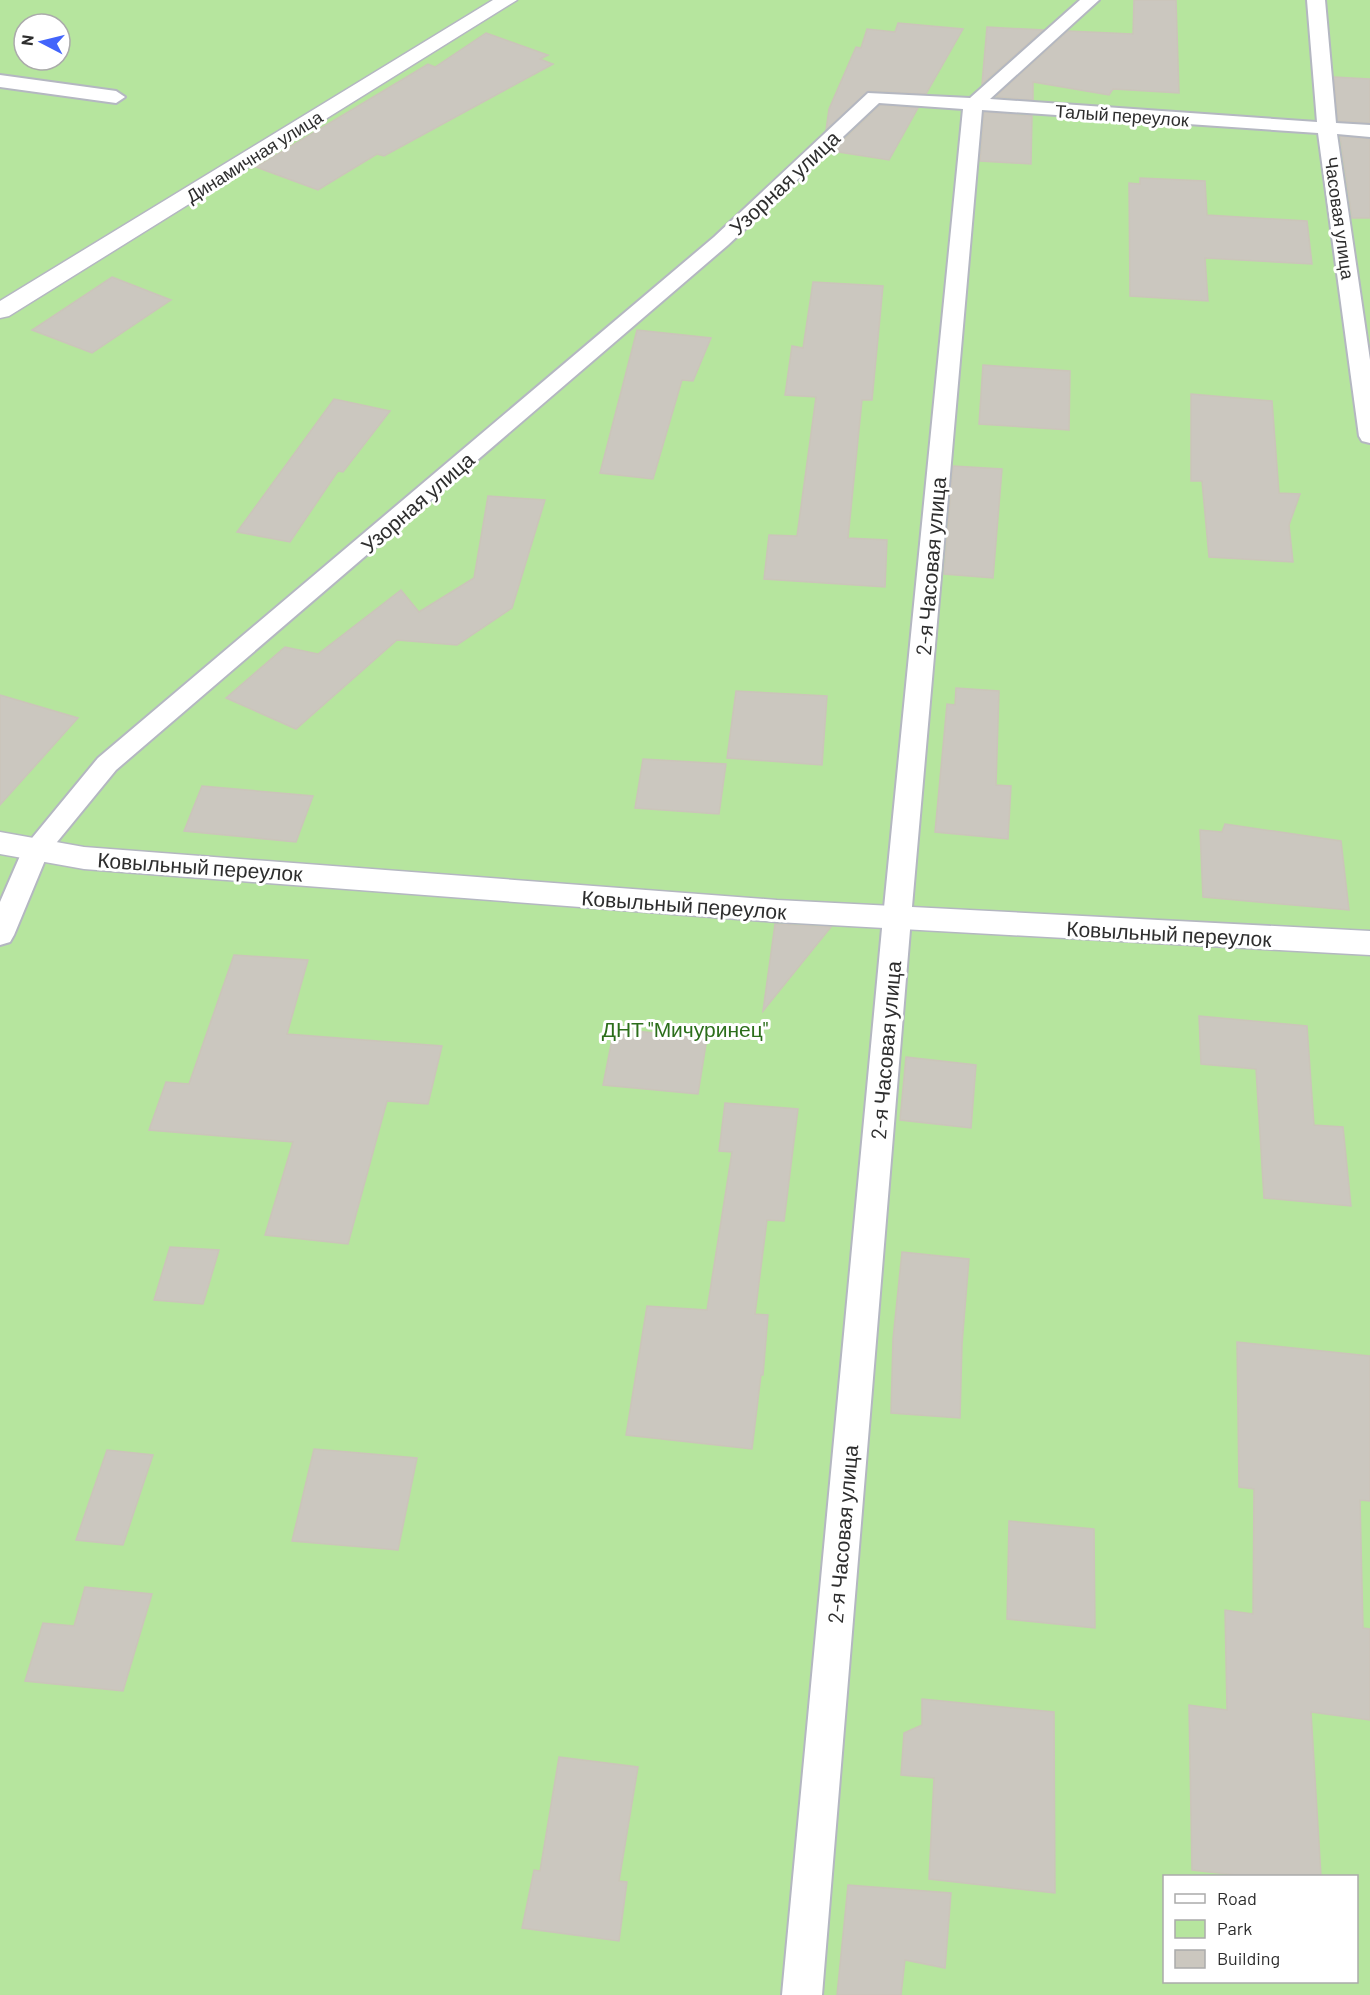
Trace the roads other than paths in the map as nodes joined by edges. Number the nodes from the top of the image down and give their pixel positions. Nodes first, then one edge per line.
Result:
1 (507, 0) edge
2 (1090, 0) edge
3 (1316, 0) edge
4 (0, 81) edge
5 (116, 97) dead end
6 (875, 98) joint
7 (973, 105) junction
8 (1327, 129) junction
9 (1370, 131) edge
10 (0, 311) edge
11 (1370, 436) edge
12 (0, 843) edge
13 (36, 849) junction
14 (897, 918) junction
15 (0, 935) edge
16 (1370, 943) edge
17 (802, 1995) edge

1 - 10 street, Динамичная улица
2 - 7 lane
3 - 8 lane, Часовая улица
4 - 5 lane
6 - 7 lane, Талый переулок
6 - 13 lane, Узорная улица
7 - 8 lane, Талый переулок
7 - 14 lane, 2-я Часовая улица
8 - 9 lane, Талый переулок
8 - 11 lane, Часовая улица
12 - 13 street, Ковыльный переулок
13 - 14 street, Ковыльный переулок
13 - 15 lane, Узорная улица
14 - 16 street, Ковыльный переулок
14 - 17 lane, 2-я Часовая улица

